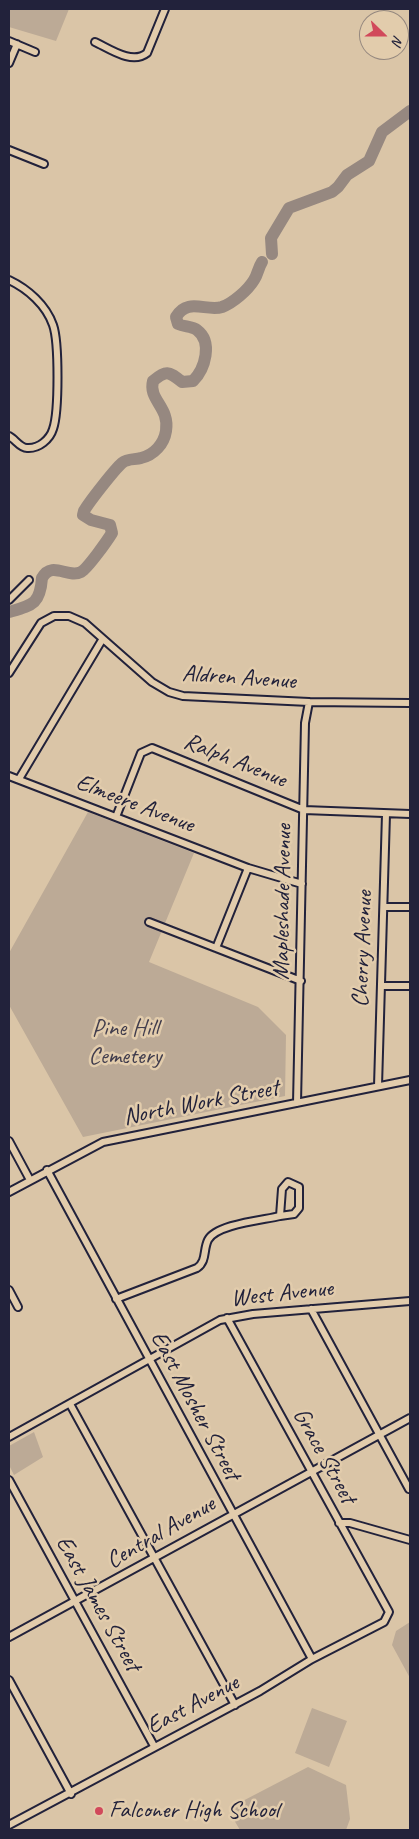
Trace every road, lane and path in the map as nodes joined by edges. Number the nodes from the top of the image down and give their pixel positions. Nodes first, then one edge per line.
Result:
1 (165, 9) edge
2 (9, 41) edge
3 (95, 42) dead end
4 (17, 44) junction
5 (36, 52) dead end
6 (9, 63) edge
7 (9, 150) edge
8 (44, 164) dead end
9 (9, 280) edge
10 (9, 436) edge
11 (29, 580) dead end
12 (9, 600) edge
13 (102, 640) junction
14 (9, 673) edge
15 (309, 702) junction
16 (410, 703) edge
17 (9, 776) edge
18 (18, 779) junction
19 (304, 810) junction
20 (386, 814) junction
21 (410, 814) edge
22 (116, 817) junction
23 (248, 868) junction
24 (302, 884) junction
25 (384, 907) junction
26 (410, 907) edge
27 (149, 922) dead end
28 (216, 948) junction
29 (301, 981) junction
30 (380, 986) junction
31 (410, 986) edge
32 (410, 1080) edge
33 (378, 1086) junction
34 (298, 1103) junction
35 (9, 1141) edge
36 (47, 1170) junction
37 (30, 1180) junction
38 (9, 1192) edge
39 (280, 1216) junction
40 (9, 1290) edge
41 (116, 1299) junction
42 (410, 1301) edge
43 (18, 1307) dead end
44 (311, 1309) junction
45 (227, 1318) junction
46 (150, 1360) junction
47 (70, 1404) junction
48 (410, 1418) edge
49 (380, 1434) junction
50 (9, 1437) edge
51 (311, 1471) junction
52 (9, 1480) edge
53 (409, 1489) edge
54 (232, 1514) junction
55 (340, 1523) junction
56 (410, 1540) edge
57 (155, 1558) junction
58 (75, 1602) junction
59 (389, 1612) joint
60 (9, 1637) edge
61 (312, 1659) junction
62 (9, 1680) edge
63 (235, 1705) junction
64 (154, 1746) junction
65 (72, 1794) junction
66 (9, 1825) edge

1 - 3 street
2 - 4 street
4 - 5 street
4 - 6 street
7 - 8 street
9 - 10 street
11 - 12 street
13 - 14 street, Aldren Avenue
13 - 15 street, Aldren Avenue
13 - 18 street
15 - 16 street, Aldren Avenue
15 - 19 street, Mapleshade Avenue
17 - 18 street, Elmeere Avenue
18 - 22 street, Elmeere Avenue
19 - 20 street, Ralph Avenue
19 - 22 street, Ralph Avenue
19 - 24 street, Mapleshade Avenue
20 - 21 street, Ralph Avenue
20 - 25 street, Cherry Avenue
22 - 23 street, Elmeere Avenue
23 - 24 street, Elmeere Avenue
23 - 28 street
24 - 29 street, Mapleshade Avenue
25 - 26 street
25 - 30 street, Cherry Avenue
27 - 28 street
28 - 29 street
29 - 34 street, Mapleshade Avenue
30 - 31 street
30 - 33 street, Cherry Avenue
32 - 33 street, North Work Street
33 - 34 street, North Work Street
34 - 36 street, North Work Street
35 - 37 street
36 - 37 street, North Work Street
36 - 41 street, East Mosher Street
37 - 38 street, North Work Street
39 - 39 street
39 - 41 street
40 - 43 street
41 - 46 street, East Mosher Street
42 - 44 street, West Avenue
44 - 45 street, West Avenue
44 - 49 street
45 - 46 street, West Avenue
45 - 51 street, Grace Street
46 - 47 street, West Avenue
46 - 54 street, East Mosher Street
47 - 50 street, West Avenue
47 - 57 street
48 - 49 street, Central Avenue
49 - 51 street, Central Avenue
49 - 53 street
51 - 54 street, Central Avenue
51 - 55 street, Grace Street
52 - 58 street, East James Street
54 - 57 street, Central Avenue
54 - 61 street, East Mosher Street
55 - 56 street
55 - 59 street, Grace Street
57 - 58 street, Central Avenue
57 - 63 street
58 - 60 street, Central Avenue
58 - 64 street, East James Street
59 - 61 street, East Avenue
61 - 63 street, East Avenue
62 - 65 street
63 - 64 street, East Avenue
64 - 65 street, East Avenue
65 - 66 street, East Avenue

